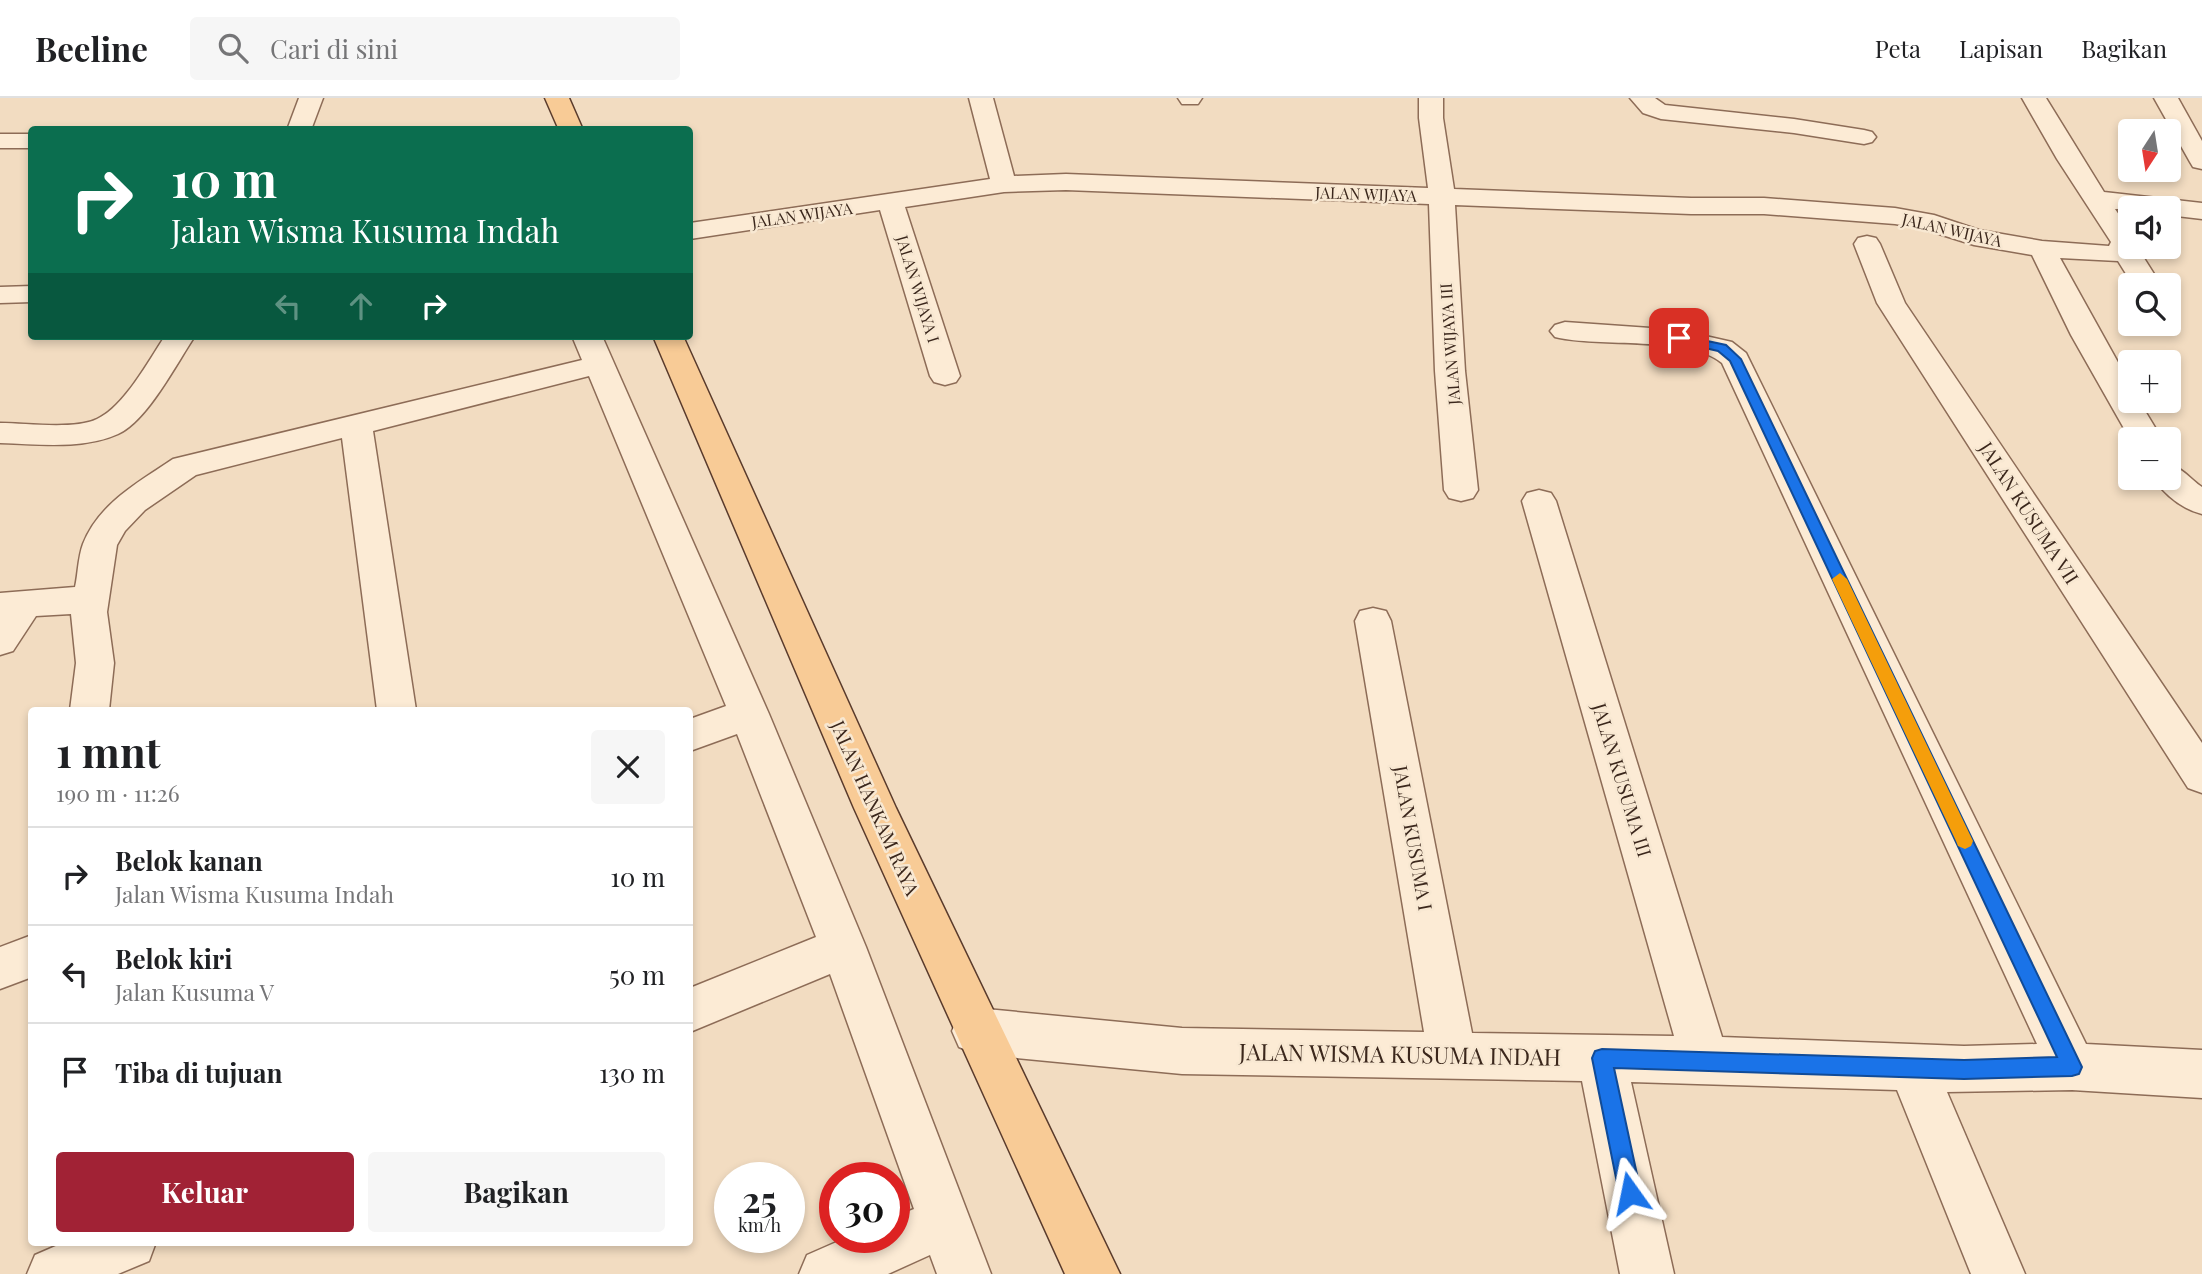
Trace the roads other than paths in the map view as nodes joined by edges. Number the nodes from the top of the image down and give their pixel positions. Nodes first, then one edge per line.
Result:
1 (311, 98) edge
2 (557, 98) edge
3 (981, 98) edge
4 (1430, 98) edge
5 (1642, 98) edge
6 (2034, 98) edge
7 (2166, 98) edge
8 (300, 126) edge
9 (569, 126) edge
10 (1864, 137) dead end
11 (0, 141) edge
12 (28, 141) edge
13 (2202, 162) edge
14 (1004, 184) junction
15 (1442, 197) junction
16 (2095, 199) junction
17 (891, 203) junction
18 (2202, 211) edge
19 (693, 231) edge
20 (2118, 233) edge
21 (1867, 244) dead end
22 (2042, 248) junction
23 (2118, 252) edge
24 (28, 294) edge
25 (0, 295) edge
26 (1565, 331) dead end
27 (177, 340) edge
28 (669, 340) edge
29 (593, 350) edge
30 (945, 376) dead end
31 (356, 424) junction
32 (2139, 427) edge
33 (0, 433) edge
34 (2181, 489) edge
35 (1461, 490) dead end
36 (1539, 501) dead end
37 (2202, 503) edge
38 (93, 599) junction
39 (13, 605) edge
40 (1373, 621) dead end
41 (0, 641) edge
42 (90, 707) edge
43 (397, 707) edge
44 (749, 714) junction
45 (693, 733) edge
46 (2202, 776) edge
47 (843, 947) junction
48 (28, 957) edge
49 (0, 968) edge
50 (693, 1009) edge
51 (976, 1031) junction
52 (1452, 1056) junction
53 (1602, 1058) junction
54 (1705, 1060) junction
55 (1911, 1066) junction
56 (2072, 1067) junction
57 (2202, 1074) edge
58 (945, 1222) junction
59 (120, 1246) edge
60 (54, 1274) edge
61 (826, 1274) edge
62 (964, 1274) edge
63 (1093, 1274) edge
64 (1647, 1274) edge
65 (1998, 1274) edge

1 - 8 street
2 - 9 main road
3 - 14 street
4 - 15 street, JALAN WIJAYA III
5 - 10 street
6 - 16 street
7 - 13 street
11 - 12 street
14 - 15 street, JALAN WIJAYA
14 - 17 street, JALAN WIJAYA
15 - 22 street, JALAN WIJAYA
15 - 35 street, JALAN WIJAYA III
16 - 18 street
16 - 20 street
17 - 19 street, JALAN WIJAYA
17 - 30 street, JALAN WIJAYA I
21 - 46 street, JALAN KUSUMA VII
22 - 23 street, JALAN WIJAYA
22 - 32 street
24 - 25 street
26 - 56 street
27 - 33 street
28 - 51 main road, JALAN HANKAM RAYA
29 - 31 street
29 - 44 street
31 - 38 street
31 - 43 street
34 - 37 street
36 - 54 street, JALAN KUSUMA III
38 - 39 street
38 - 42 street
39 - 41 street
40 - 52 street, JALAN KUSUMA I
44 - 45 street
44 - 47 street
47 - 50 street
47 - 58 street
48 - 49 street
51 - 52 street, JALAN WISMA KUSUMA INDAH
51 - 63 main road, JALAN HANKAM RAYA
52 - 53 street, JALAN WISMA KUSUMA INDAH
53 - 54 street, JALAN WISMA KUSUMA INDAH
53 - 64 street
54 - 55 street, JALAN WISMA KUSUMA INDAH
55 - 56 street, JALAN WISMA KUSUMA INDAH
55 - 65 street
56 - 57 street, JALAN WISMA KUSUMA INDAH
58 - 61 street
58 - 62 street
59 - 60 street

